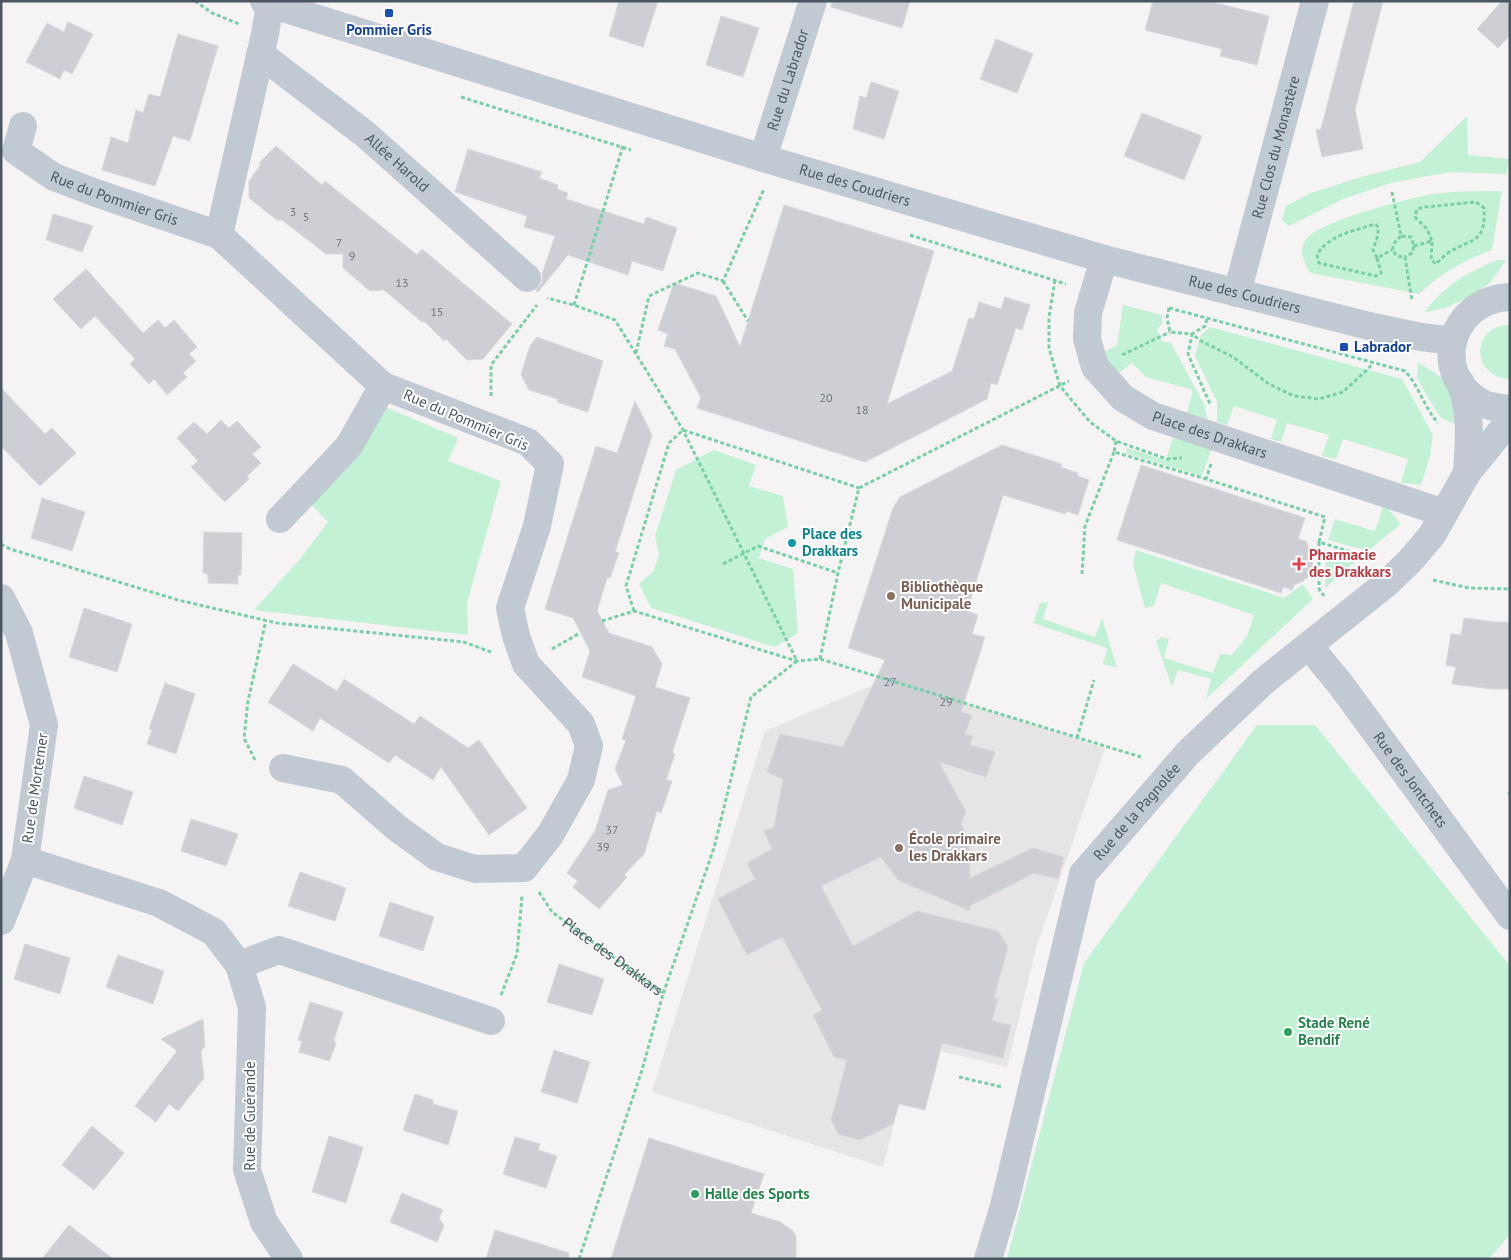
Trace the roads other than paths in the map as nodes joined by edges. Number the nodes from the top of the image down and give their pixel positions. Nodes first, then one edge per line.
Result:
1 (813, 1) edge
2 (1315, 1) edge
3 (267, 3) edge
4 (260, 54) junction
5 (20, 139) dead end
6 (763, 158) junction
7 (219, 235) junction
8 (1104, 259) junction
9 (535, 288) road end
10 (1504, 292) edge
11 (1237, 293) junction
12 (1453, 341) junction
13 (1460, 382) junction
14 (383, 386) junction
15 (1510, 409) edge
16 (1510, 420) edge
17 (1467, 473) junction
18 (1444, 514) junction
19 (280, 519) dead end
20 (1, 598) edge
21 (1309, 646) junction
22 (283, 768) road end
23 (25, 860) junction
24 (1510, 916) edge
25 (1, 921) edge
26 (239, 965) junction
27 (491, 1021) road end
28 (289, 1259) edge
29 (988, 1259) edge

1 - 6 street, Rue du Labrador
2 - 11 street, Rue Clos du Monastère
3 - 4 street
3 - 6 street, Rue des Coudriers
4 - 7 street
4 - 9 street, Allée Harold
5 - 7 street, Rue du Pommier Gris
6 - 8 street, Rue des Coudriers
7 - 14 street, Rue du Pommier Gris
8 - 11 street, Rue des Coudriers
8 - 18 street, Place des Drakkars
10 - 12 street
11 - 12 street, Rue des Coudriers
12 - 13 street
13 - 15 street
13 - 17 street
14 - 19 street
14 - 22 street, Rue du Pommier Gris
16 - 17 street, Rue de la Pagnolée
17 - 18 street, Rue de la Pagnolée
18 - 21 street, Rue de la Pagnolée
20 - 23 street, Rue de Mortemer
21 - 24 street, Rue des Jontchets
21 - 29 street, Rue de la Pagnolée
23 - 25 street, Rue de Mortemer
23 - 26 street, Rue de Guérande
26 - 27 street
26 - 28 street, Rue de Guérande

